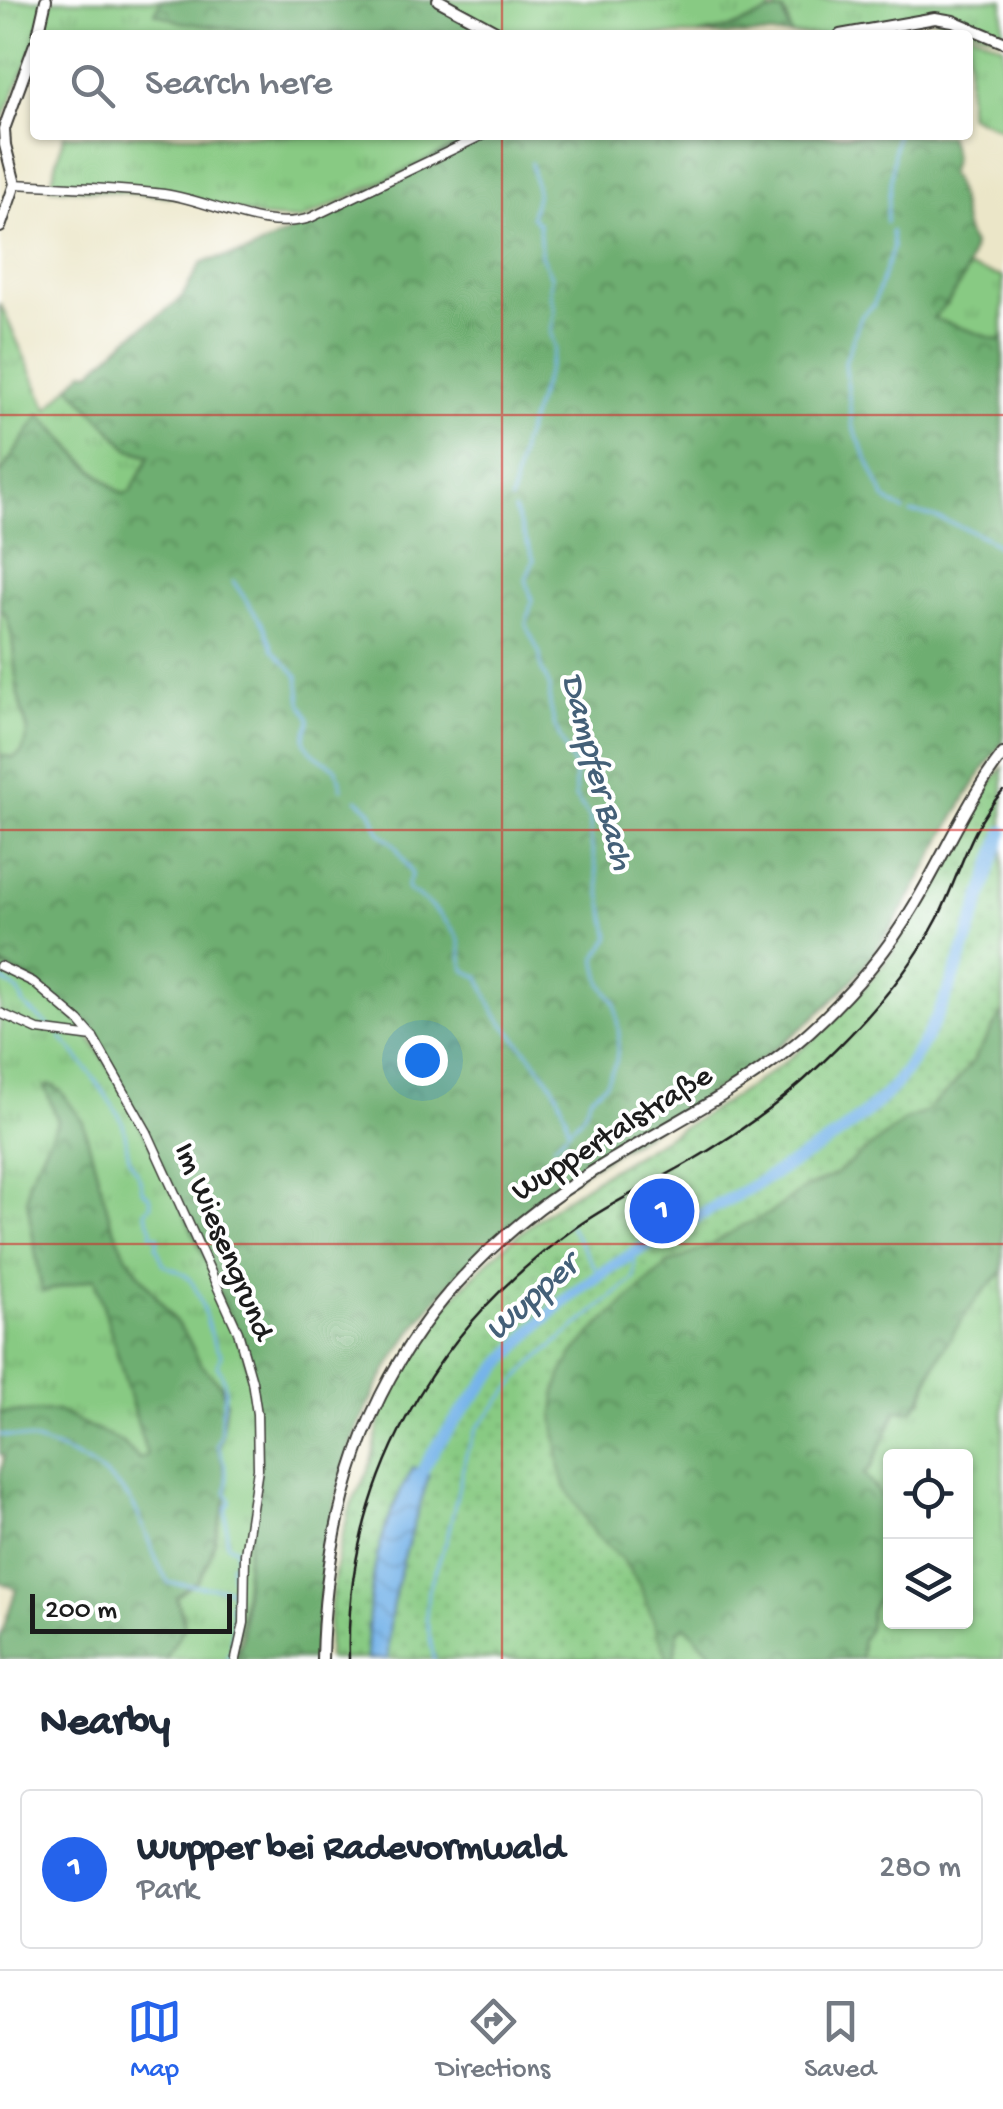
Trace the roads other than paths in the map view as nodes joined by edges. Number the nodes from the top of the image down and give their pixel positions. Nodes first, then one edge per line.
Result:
1 (46, 0) edge
2 (438, 0) edge
3 (39, 30) edge
4 (494, 30) edge
5 (868, 30) edge
6 (1003, 42) edge
7 (30, 60) edge
8 (472, 140) edge
9 (15, 184) junction
10 (0, 228) edge
11 (1003, 754) edge
12 (0, 966) edge
13 (0, 1013) edge
14 (93, 1036) junction
15 (236, 1659) edge
16 (322, 1659) edge

1 - 3 main road
2 - 4 main road
5 - 6 main road
7 - 9 main road
8 - 9 street
9 - 10 main road
11 - 16 main road, Wuppertalstraße
12 - 14 street, Im Wiesengrund
13 - 14 street
14 - 15 street, Im Wiesengrund

